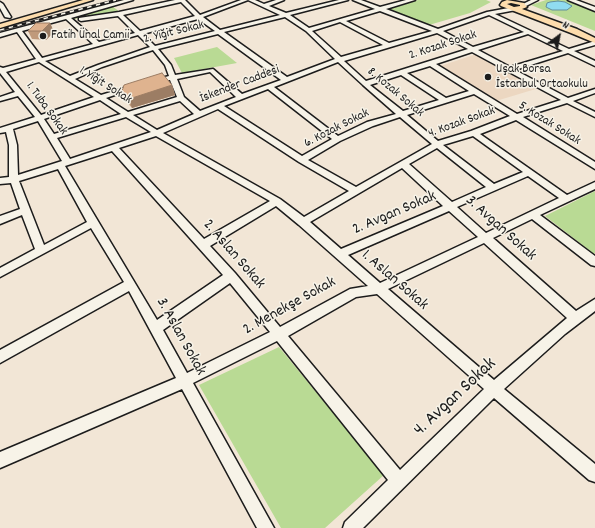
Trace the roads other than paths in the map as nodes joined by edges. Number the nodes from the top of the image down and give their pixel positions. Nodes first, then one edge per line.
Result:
1 (78, 0) edge
2 (90, 0) edge
3 (130, 0) edge
4 (182, 0) edge
5 (246, 0) edge
6 (251, 0) edge
7 (281, 0) edge
8 (345, 0) edge
9 (356, 0) edge
10 (412, 0) edge
11 (535, 0) edge
12 (571, 0) edge
13 (508, 3) edge
14 (0, 4) edge
15 (524, 4) edge
16 (265, 5) junction
17 (595, 5) edge
18 (588, 6) junction
19 (595, 8) edge
20 (380, 9) junction
21 (489, 13) junction
22 (119, 14) junction
23 (286, 15) junction
24 (8, 17) junction
25 (199, 17) junction
26 (0, 19) edge
27 (69, 19) junction
28 (342, 20) junction
29 (0, 26) edge
30 (18, 30) junction
31 (308, 30) junction
32 (438, 31) junction
33 (220, 32) junction
34 (528, 32) junction
35 (595, 33) edge
36 (139, 34) junction
37 (0, 35) edge
38 (595, 42) edge
39 (98, 45) junction
40 (390, 46) junction
41 (154, 48) junction
42 (473, 50) junction
43 (568, 51) junction
44 (339, 60) junction
45 (41, 61) junction
46 (430, 63) junction
47 (595, 64) edge
48 (510, 69) junction
49 (0, 70) edge
50 (402, 72) junction
51 (174, 76) junction
52 (70, 79) junction
53 (286, 80) junction
54 (365, 84) junction
55 (270, 87) junction
56 (476, 91) junction
57 (595, 91) edge
58 (21, 93) junction
59 (101, 98) junction
60 (181, 98) junction
61 (240, 98) junction
62 (0, 99) edge
63 (568, 100) junction
64 (444, 101) junction
65 (218, 106) junction
66 (127, 114) junction
67 (198, 114) junction
68 (402, 114) junction
69 (595, 115) edge
70 (516, 117) junction
71 (40, 118) junction
72 (4, 129) edge
73 (157, 133) junction
74 (474, 133) junction
75 (52, 137) junction
76 (337, 140) junction
77 (437, 144) junction
78 (114, 148) junction
79 (302, 160) junction
80 (64, 164) junction
81 (403, 164) junction
82 (595, 166) edge
83 (528, 173) junction
84 (14, 180) junction
85 (0, 181) edge
86 (595, 185) edge
87 (493, 188) junction
88 (355, 191) junction
89 (565, 198) junction
90 (277, 201) junction
91 (450, 206) junction
92 (26, 210) junction
93 (532, 214) junction
94 (0, 220) edge
95 (304, 222) junction
96 (93, 223) junction
97 (485, 238) junction
98 (203, 245) junction
99 (41, 251) junction
100 (340, 254) junction
101 (595, 262) edge
102 (0, 273) edge
103 (231, 276) junction
104 (131, 284) junction
105 (378, 288) junction
106 (595, 304) edge
107 (575, 318) junction
108 (156, 328) junction
109 (279, 334) junction
110 (0, 357) edge
111 (184, 381) junction
112 (494, 389) junction
113 (0, 460) edge
114 (595, 474) edge
115 (398, 481) junction
116 (266, 528) edge
117 (351, 528) edge

1 - 24 main road
2 - 29 main road
3 - 27 street
4 - 22 street
4 - 25 street
5 - 25 street
6 - 16 street, 8. Kozak Sokak
7 - 16 street
8 - 23 street, 2. Yiğit Sokak
9 - 20 street
10 - 20 street
11 - 15 street
12 - 18 street
13 - 15 main road
13 - 21 street
13 - 21 street
13 - 38 main road
14 - 24 street
15 - 35 main road
16 - 23 street, 8. Kozak Sokak
17 - 18 street
18 - 19 street
20 - 28 street
20 - 32 street
21 - 32 street, İskender Caddesi
21 - 34 street
22 - 27 street
22 - 36 street
23 - 31 street, 8. Kozak Sokak
23 - 33 street, 2. Yiğit Sokak
24 - 26 main road
25 - 33 street
25 - 36 street
27 - 30 street
27 - 39 street
28 - 31 street
28 - 40 street
30 - 37 street
30 - 45 street
31 - 44 street, 8. Kozak Sokak
32 - 40 street, İskender Caddesi
32 - 42 street
33 - 41 street, 2. Yiğit Sokak
33 - 53 street
34 - 42 street, 2. Kozak Sokak
34 - 43 street
36 - 39 street
36 - 41 street
38 - 43 street
39 - 45 street
40 - 44 street, İskender Caddesi
41 - 51 street
41 - 52 street, 2. Yiğit Sokak
42 - 46 street, 2. Kozak Sokak
42 - 48 street
43 - 47 street
43 - 48 street
44 - 53 street, İskender Caddesi
44 - 54 street, 8. Kozak Sokak
45 - 49 street
45 - 52 street, 1. Yiğit Sokak
46 - 50 street, 2. Kozak Sokak
46 - 56 street, 5. Kozak Sokak
48 - 63 street
49 - 58 street, 1. Tuba Sokak
50 - 54 street, 2. Kozak Sokak
50 - 64 street
51 - 59 street
51 - 60 street
51 - 61 street
52 - 59 street, 1. Yiğit Sokak
53 - 55 street, İskender Caddesi
54 - 68 street, 8. Kozak Sokak
55 - 61 street, İskender Caddesi
55 - 76 street
56 - 64 street, 6. Kozak Sokak
56 - 70 street, 5. Kozak Sokak
57 - 63 street, 4. Kozak Sokak
58 - 62 street
58 - 71 street, 1. Tuba Sokak
59 - 66 street, 1. Yiğit Sokak
59 - 71 street
60 - 66 street
60 - 67 street
61 - 65 street, İskender Caddesi
63 - 69 street
63 - 70 street, 4. Kozak Sokak
64 - 68 street, 6. Kozak Sokak
65 - 67 street, İskender Caddesi
65 - 79 street
66 - 73 street, 1. Yiğit Sokak
66 - 75 street
67 - 73 street, İskender Caddesi
68 - 76 street, 6. Kozak Sokak
68 - 77 street, 8. Kozak Sokak
70 - 74 street, 4. Kozak Sokak
70 - 82 street, 5. Kozak Sokak
71 - 72 street
71 - 75 street, 1. Tuba Sokak
72 - 84 street
73 - 78 street, İskender Caddesi
73 - 90 street, 1. Aslan Sokak
74 - 77 street, 4. Kozak Sokak
74 - 83 street
75 - 80 street, 1. Tuba Sokak
76 - 79 street, 6. Kozak Sokak
77 - 81 street, 4. Kozak Sokak
77 - 87 street, 8. Kozak Sokak
78 - 80 street, İskender Caddesi
78 - 98 street, 2. Aslan Sokak
79 - 88 street
80 - 84 street, İskender Caddesi
80 - 96 street, 3. Aslan Sokak
81 - 88 street, 4. Kozak Sokak
81 - 91 street, 3. Avgan Sokak
83 - 87 street, 2. Avgan Sokak
83 - 89 street
84 - 85 street, İskender Caddesi
84 - 92 street
86 - 89 street, 2. Menekşe Sokak
87 - 91 street, 2. Avgan Sokak
88 - 95 street, 4. Kozak Sokak
89 - 93 street, 2. Menekşe Sokak
90 - 95 street, 1. Aslan Sokak
90 - 98 street
91 - 97 street, 3. Avgan Sokak
91 - 100 street, 2. Avgan Sokak
92 - 94 street
92 - 99 street
93 - 97 street, 2. Menekşe Sokak
93 - 101 street
95 - 100 street, 1. Aslan Sokak
96 - 99 street
96 - 104 street, 3. Aslan Sokak
97 - 105 street, 2. Menekşe Sokak
97 - 107 street, 3. Avgan Sokak
98 - 103 street, 2. Aslan Sokak
99 - 102 street
100 - 105 street, 1. Aslan Sokak
103 - 108 street
103 - 109 street, 2. Aslan Sokak
104 - 108 street, 3. Aslan Sokak
104 - 110 street
105 - 109 street, 2. Menekşe Sokak
105 - 112 street, 1. Aslan Sokak
106 - 107 street, 4. Avgan Sokak
107 - 112 street, 4. Avgan Sokak
108 - 111 street, 3. Aslan Sokak
109 - 111 street, 2. Menekşe Sokak
109 - 115 street, 2. Aslan Sokak
111 - 113 street, 2. Menekşe Sokak
111 - 116 street, 3. Aslan Sokak
112 - 114 street, 1. Aslan Sokak
112 - 115 street, 4. Avgan Sokak
115 - 117 street, 4. Avgan Sokak

